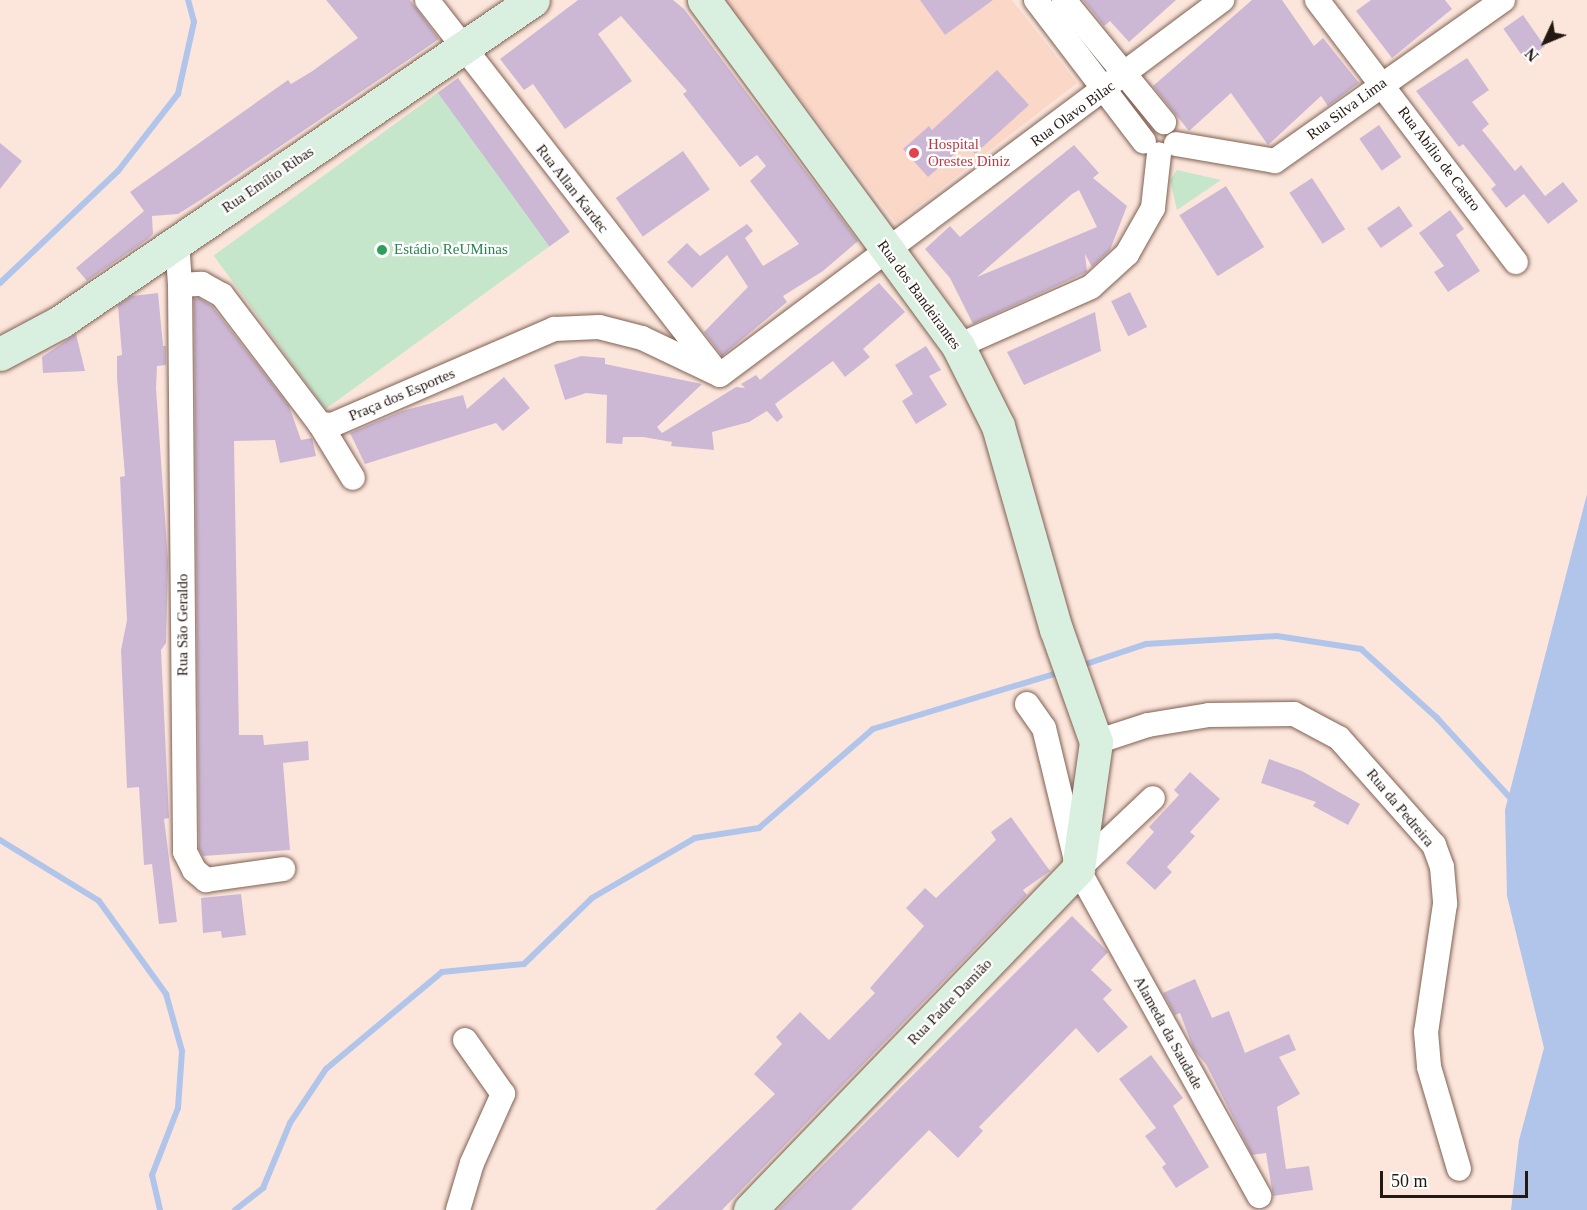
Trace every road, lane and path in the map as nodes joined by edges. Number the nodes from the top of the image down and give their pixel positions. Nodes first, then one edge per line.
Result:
1 (427, 0) edge
2 (533, 0) edge
3 (704, 0) edge
4 (1036, 0) edge
5 (1064, 0) edge
6 (1222, 0) edge
7 (1317, 0) edge
8 (1503, 0) edge
9 (462, 50) junction
10 (1124, 76) junction
11 (1383, 83) junction
12 (1103, 92) junction
13 (1160, 147) junction
14 (177, 240) junction
15 (885, 248) junction
16 (1516, 262) dead end
17 (180, 285) junction
18 (958, 346) junction
19 (0, 354) edge
20 (720, 375) junction
21 (321, 424) junction
22 (353, 478) dead end
23 (1027, 704) dead end
24 (1096, 742) junction
25 (1154, 798) dead end
26 (283, 869) dead end
27 (1078, 869) junction
28 (465, 1040) dead end
29 (1459, 1169) dead end
30 (1258, 1196) dead end
31 (458, 1210) edge
32 (750, 1210) edge

1 - 9 street, Rua Allan Kardec
2 - 9 street, Rua Emílio Ribas
3 - 15 street, Rua dos Bandeirantes
4 - 12 street
5 - 10 street
6 - 10 street, Rua Olavo Bilac
7 - 11 street, Rua Abílio de Castro
8 - 11 street, Rua Silva Lima
9 - 14 street, Rua Emílio Ribas
9 - 20 street, Rua Allan Kardec
10 - 12 street, Rua Olavo Bilac
10 - 13 street
11 - 13 street, Rua Silva Lima
11 - 16 street, Rua Abílio de Castro
12 - 13 street
12 - 15 street, Rua Olavo Bilac
13 - 18 street
14 - 17 street
14 - 19 street, Rua Emílio Ribas
15 - 18 street, Rua dos Bandeirantes
15 - 20 street, Rua Olavo Bilac
17 - 21 street
17 - 26 street, Rua São Geraldo
18 - 24 street, Rua dos Bandeirantes
20 - 21 street, Praça dos Esportes
21 - 22 street
23 - 27 street
24 - 27 street
24 - 29 street, Rua da Pedreira
25 - 27 street, Rua Padre Damião
27 - 30 street, Alameda da Saudade
27 - 32 street, Rua Padre Damião
28 - 31 street

